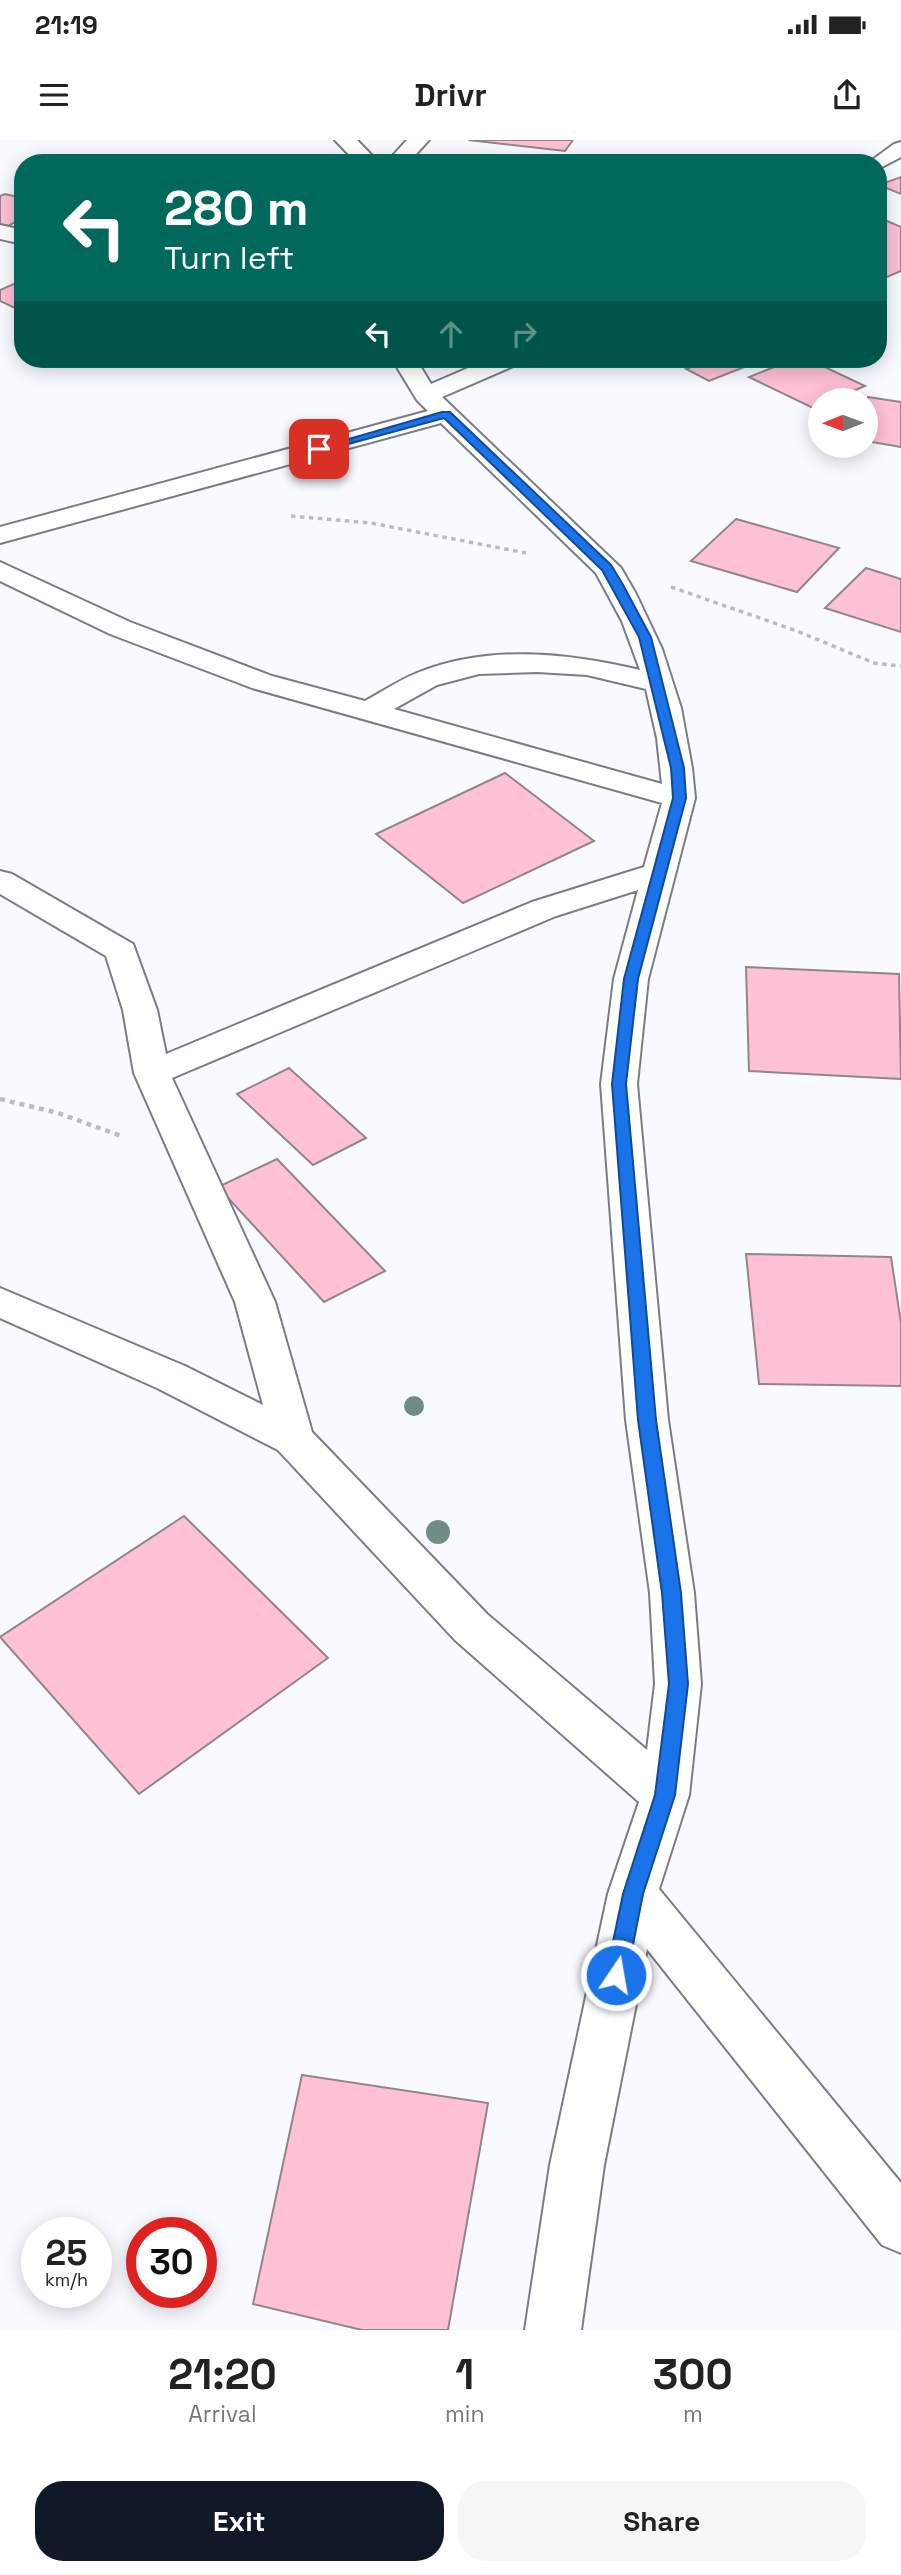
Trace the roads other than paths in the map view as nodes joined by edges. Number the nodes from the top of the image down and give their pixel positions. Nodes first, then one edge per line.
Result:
1 (345, 140) edge
2 (419, 140) edge
3 (360, 154) edge
4 (405, 154) edge
5 (409, 368) edge
6 (495, 368) edge
7 (436, 405) junction
8 (0, 535) edge
9 (0, 569) edge
10 (658, 683) junction
11 (368, 712) junction
12 (679, 798) junction
13 (660, 873) junction
14 (0, 881) edge
15 (152, 1073) junction
16 (0, 1302) edge
17 (293, 1439) junction
18 (665, 1795) junction
19 (633, 1894) junction
20 (901, 2227) edge
21 (553, 2330) edge

1 - 3 street
2 - 4 street
5 - 7 street
6 - 7 street
7 - 8 street
7 - 10 street
9 - 11 street
10 - 11 street
10 - 12 street
11 - 12 street
12 - 13 street
13 - 15 street
13 - 18 street
14 - 15 street
15 - 17 street
16 - 17 street
17 - 18 street
18 - 19 street
19 - 20 street
19 - 21 street

